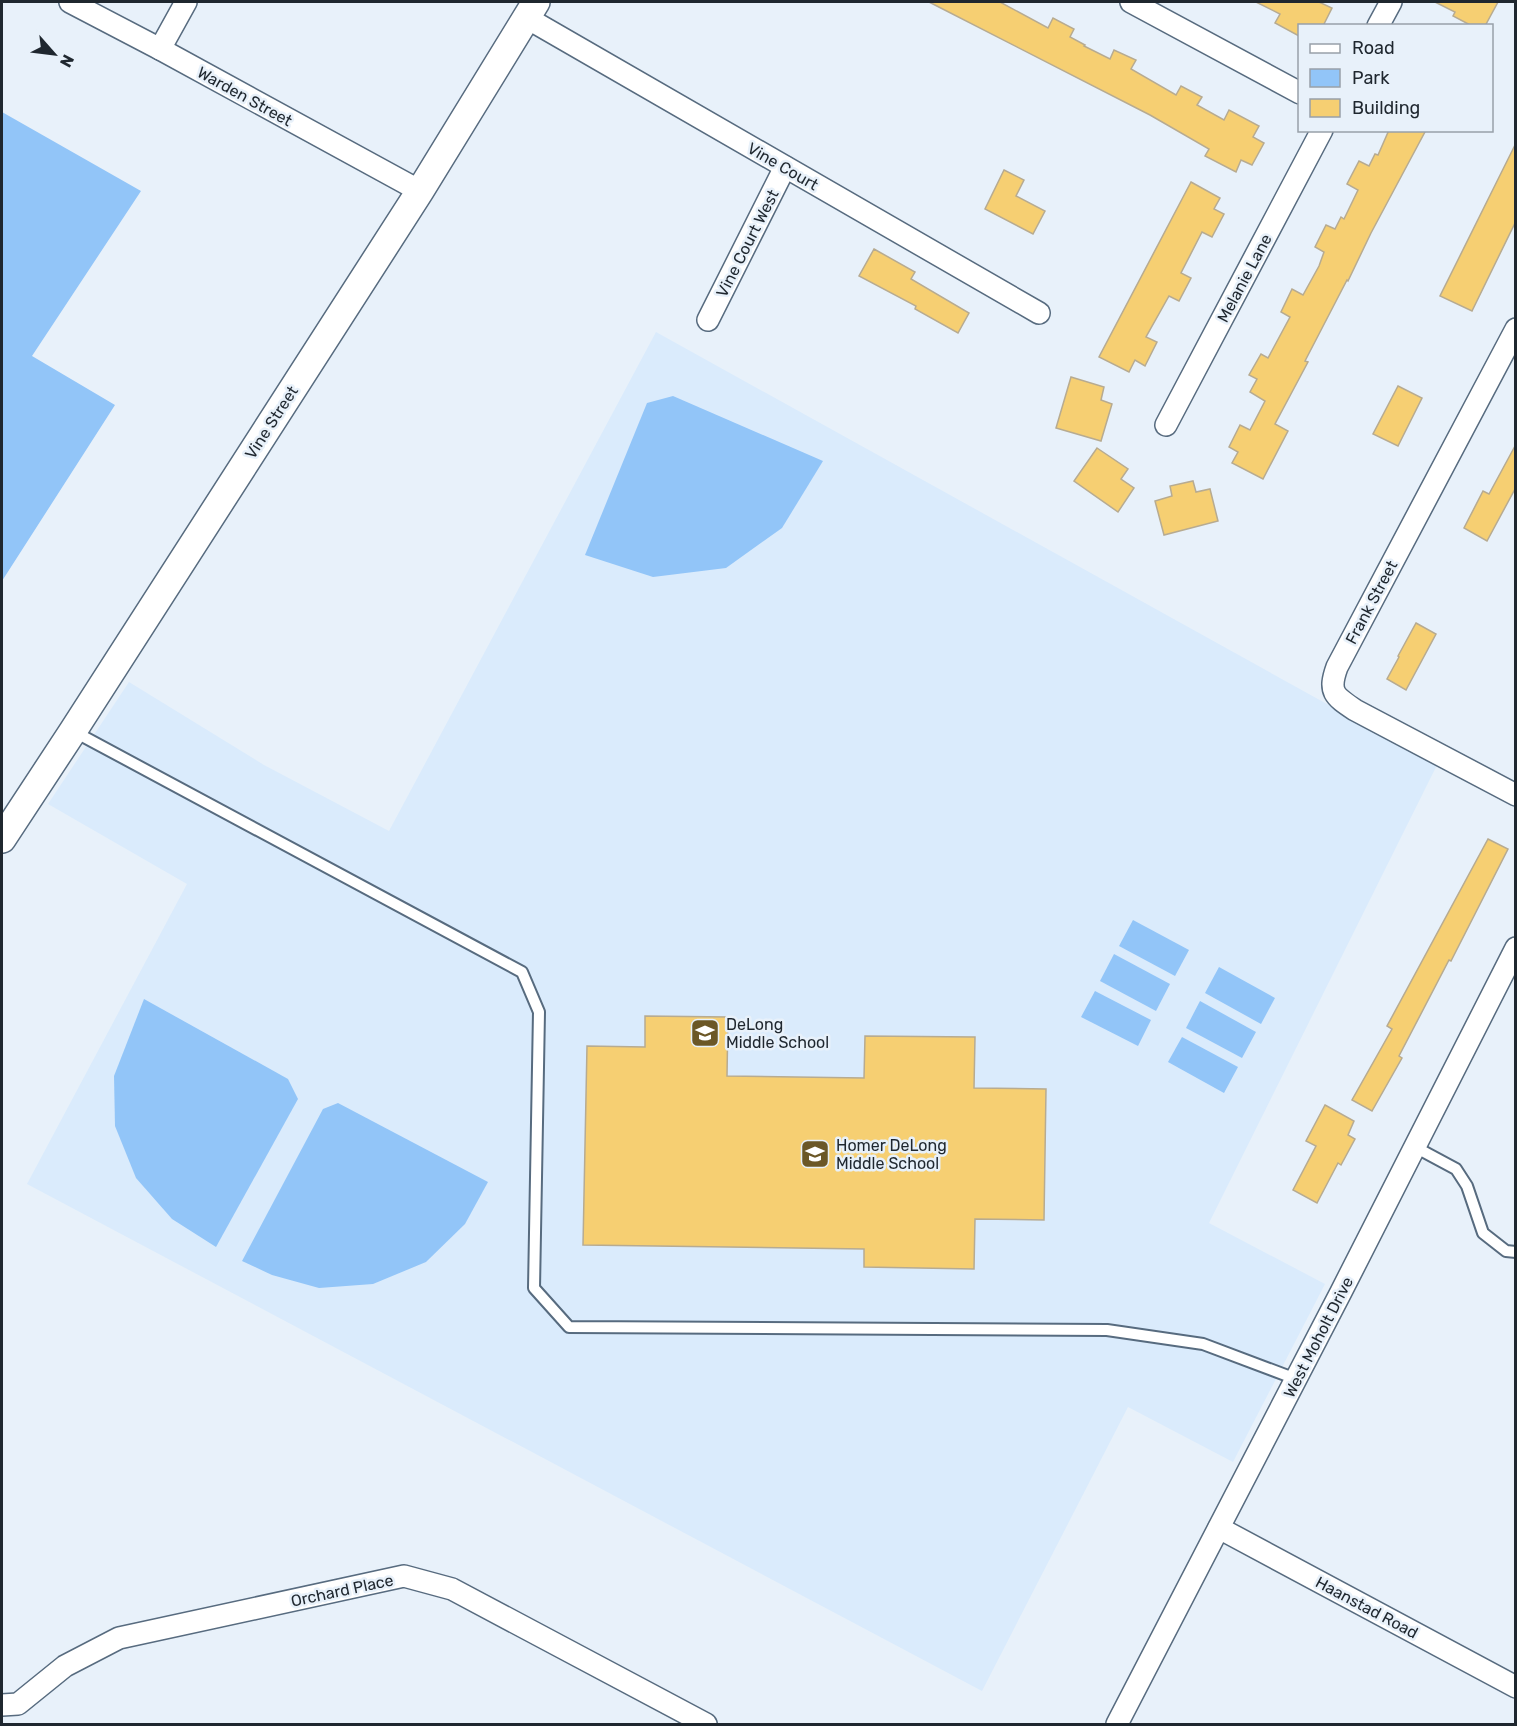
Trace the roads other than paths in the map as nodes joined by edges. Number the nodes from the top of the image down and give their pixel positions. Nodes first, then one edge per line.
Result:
1 (70, 2) edge
2 (186, 2) edge
3 (1131, 2) edge
4 (1390, 2) edge
5 (531, 10) edge
6 (1379, 24) edge
7 (160, 49) junction
8 (1298, 92) edge
9 (1321, 132) edge
10 (785, 167) junction
11 (420, 191) junction
12 (1039, 313) dead end
13 (708, 320) dead end
14 (1515, 329) edge
15 (1166, 424) dead end
16 (73, 731) junction
17 (1515, 795) edge
18 (2, 839) edge
19 (1515, 948) edge
20 (1415, 1147) junction
21 (1515, 1252) edge
22 (1296, 1379) junction
23 (1219, 1528) junction
24 (1515, 1687) edge
25 (2, 1705) edge
26 (706, 1725) edge
27 (1117, 1725) edge

1 - 7 street, Warden Street
2 - 7 street
3 - 8 street
4 - 6 street
5 - 10 street, Vine Court
5 - 11 street, Vine Street
7 - 11 street, Warden Street
9 - 15 street, Melanie Lane
10 - 12 street, Vine Court
10 - 13 street, Vine Court West
11 - 16 street, Vine Street
14 - 17 street, Frank Street
16 - 18 street, Vine Street
16 - 22 lane
19 - 20 street, West Moholt Drive
20 - 21 lane
20 - 22 street, West Moholt Drive
22 - 23 street, West Moholt Drive
23 - 24 street, Haanstad Road
23 - 27 street, West Moholt Drive
25 - 26 street, Orchard Place

